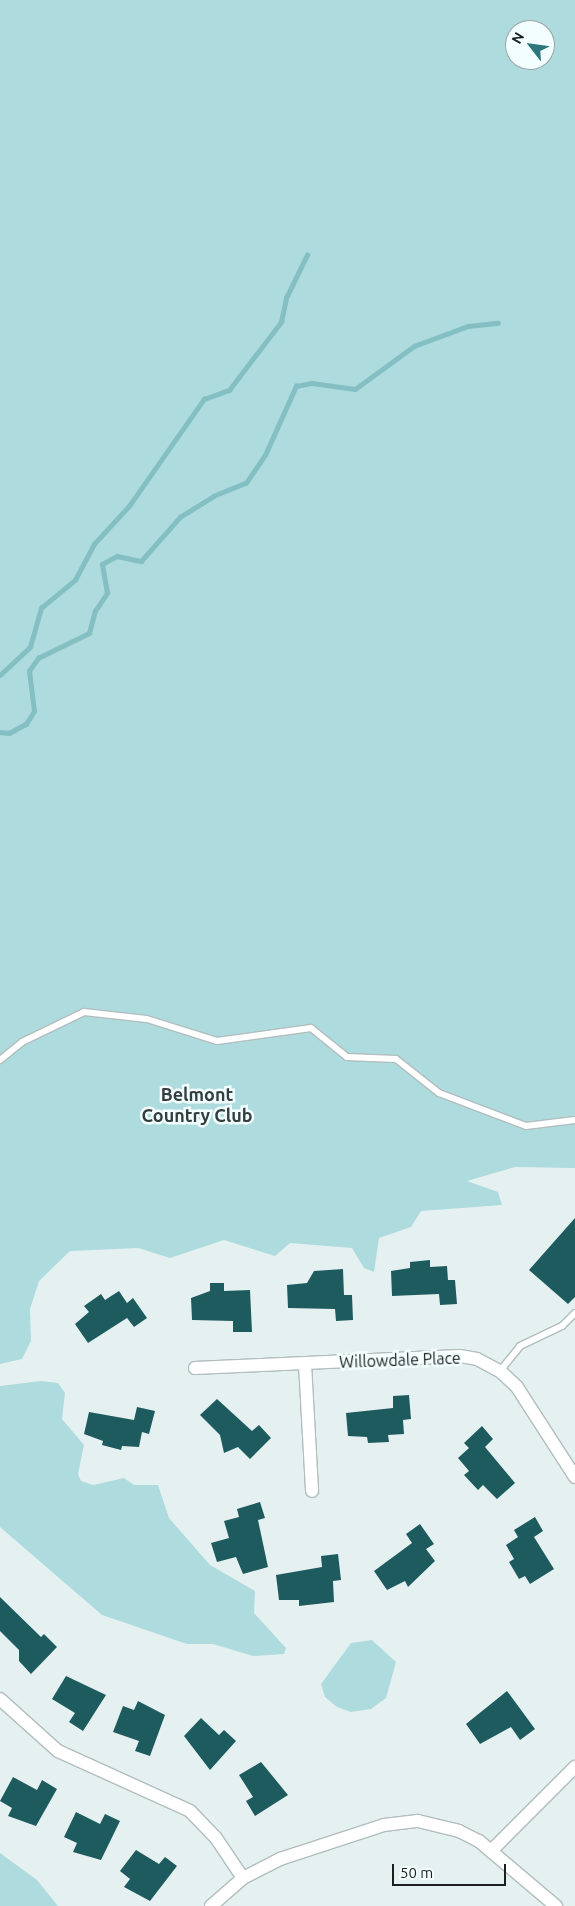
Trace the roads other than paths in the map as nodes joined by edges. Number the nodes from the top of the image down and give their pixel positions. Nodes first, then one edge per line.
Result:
1 (0, 1060) edge
2 (575, 1120) edge
3 (575, 1313) edge
4 (304, 1364) junction
5 (196, 1368) dead end
6 (500, 1371) junction
7 (575, 1477) edge
8 (312, 1491) dead end
9 (0, 1700) edge
10 (575, 1767) edge
11 (491, 1850) junction
12 (243, 1878) junction
13 (211, 1906) edge
14 (556, 1906) edge

1 - 2 lane
3 - 6 lane
4 - 5 street, Willowdale Place
4 - 6 street, Willowdale Place
4 - 8 street
6 - 7 street, Willowdale Place
9 - 12 street
10 - 11 street
11 - 12 street
11 - 14 street
12 - 13 street

